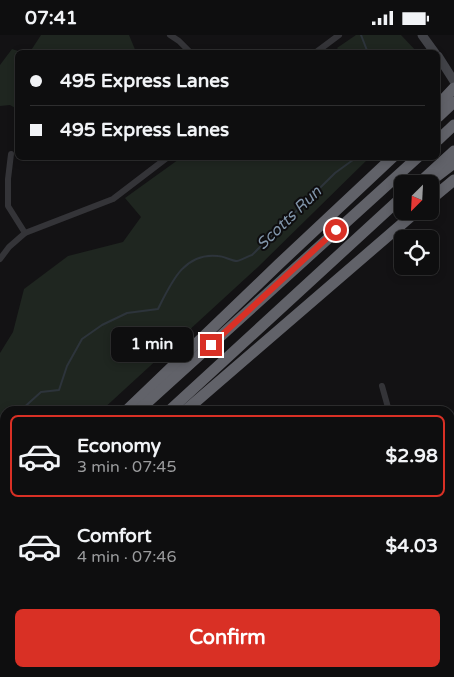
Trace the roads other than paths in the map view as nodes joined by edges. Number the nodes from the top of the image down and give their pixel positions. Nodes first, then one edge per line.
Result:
1 (170, 35) edge
2 (340, 35) edge
3 (422, 35) edge
4 (188, 50) edge
5 (319, 50) edge
6 (433, 50) edge
7 (440, 60) edge
8 (454, 81) edge
9 (454, 88) edge
10 (454, 102) edge
11 (440, 103) edge
12 (440, 115) edge
13 (454, 125) edge
14 (440, 138) edge
15 (454, 151) edge
16 (11, 154) dead end
17 (164, 160) edge
18 (385, 160) edge
19 (390, 160) edge
20 (415, 160) edge
21 (454, 163) edge
22 (428, 175) edge
23 (438, 175) edge
24 (454, 180) edge
25 (439, 192) edge
26 (346, 201) junction
27 (394, 205) edge
28 (394, 208) edge
29 (407, 220) edge
30 (373, 225) junction
31 (25, 233) junction
32 (0, 259) edge
33 (382, 386) dead end
34 (131, 406) edge
35 (144, 406) edge
36 (174, 406) edge
37 (191, 406) edge
38 (388, 406) edge

1 - 4 street
2 - 5 street
3 - 6 main road
7 - 8 main road
9 - 11 highway
10 - 12 highway
13 - 14 highway
15 - 22 highway
16 - 31 street
17 - 31 street
18 - 26 highway
19 - 26 highway
20 - 35 highway
21 - 23 highway
24 - 25 highway
26 - 34 highway
27 - 30 highway
28 - 30 highway
29 - 37 highway
30 - 36 highway
31 - 32 street
33 - 38 street

